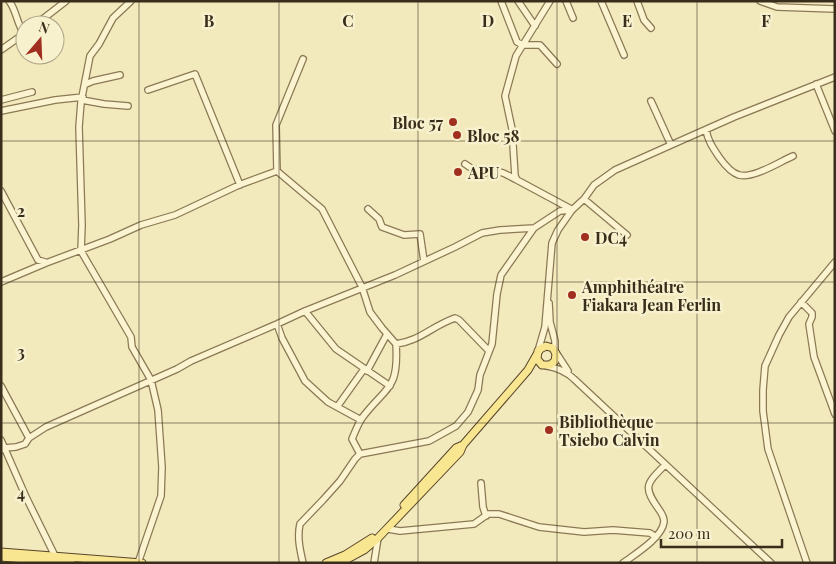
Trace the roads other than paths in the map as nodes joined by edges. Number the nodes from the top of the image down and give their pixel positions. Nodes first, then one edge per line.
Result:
1 (9, 1) edge
2 (66, 1) edge
3 (131, 1) edge
4 (501, 1) edge
5 (518, 1) edge
6 (550, 1) edge
7 (566, 1) edge
8 (601, 1) edge
9 (637, 1) edge
10 (760, 1) edge
11 (835, 8) edge
12 (15, 15) edge
13 (48, 15) edge
14 (573, 18) dead end
15 (535, 26) junction
16 (651, 28) dead end
17 (15, 40) edge
18 (523, 45) junction
19 (1, 50) edge
20 (624, 55) dead end
21 (303, 58) dead end
22 (556, 64) dead end
23 (120, 76) dead end
24 (835, 76) edge
25 (86, 84) junction
26 (816, 84) junction
27 (148, 90) dead end
28 (32, 92) dead end
29 (82, 98) junction
30 (1, 100) edge
31 (651, 100) dead end
32 (128, 106) dead end
33 (1, 111) edge
34 (706, 130) junction
35 (835, 131) edge
36 (671, 145) junction
37 (793, 156) dead end
38 (465, 164) dead end
39 (277, 171) junction
40 (517, 180) junction
41 (240, 185) junction
42 (1, 191) edge
43 (584, 199) junction
44 (368, 209) dead end
45 (572, 210) junction
46 (534, 228) junction
47 (627, 235) dead end
48 (81, 251) junction
49 (424, 260) junction
50 (46, 262) junction
51 (835, 262) edge
52 (1, 282) edge
53 (362, 287) junction
54 (548, 292) junction
55 (801, 302) junction
56 (305, 311) junction
57 (277, 324) junction
58 (387, 334) junction
59 (396, 344) junction
60 (489, 351) junction
61 (555, 351) junction
62 (538, 352) junction
63 (546, 366) junction
64 (366, 370) junction
65 (528, 370) junction
66 (574, 379) junction
67 (151, 380) junction
68 (1, 386) edge
69 (390, 386) junction
70 (336, 407) junction
71 (835, 414) edge
72 (361, 420) junction
73 (29, 438) junction
74 (1, 440) edge
75 (463, 445) junction
76 (3, 449) edge
77 (360, 454) junction
78 (665, 465) junction
79 (481, 483) dead end
80 (486, 516) junction
81 (388, 529) junction
82 (378, 538) junction
83 (656, 538) junction
84 (1, 552) edge
85 (56, 556) junction
86 (1, 557) edge
87 (71, 563) edge
88 (140, 563) edge
89 (303, 563) edge
90 (326, 563) edge
91 (340, 563) edge
92 (374, 563) edge
93 (623, 563) edge
94 (771, 563) edge
95 (807, 563) edge

1 - 12 street
2 - 13 street
3 - 25 street
4 - 18 street
5 - 15 street
6 - 15 street
7 - 14 street
8 - 20 street
9 - 16 street
10 - 11 street
15 - 18 street
17 - 19 street
18 - 22 street
18 - 40 street
21 - 39 street
23 - 25 street
24 - 26 street
25 - 29 street
26 - 34 street
26 - 35 street
27 - 41 street
28 - 30 street
29 - 32 street
29 - 33 street
29 - 48 street
31 - 36 street
34 - 36 street
34 - 37 street
36 - 43 street
38 - 40 street
39 - 41 street
39 - 53 street
40 - 45 street
41 - 48 street
42 - 50 street
43 - 45 street
43 - 47 street
44 - 49 street
45 - 46 street
45 - 54 street
46 - 49 street
46 - 60 street
48 - 50 street
48 - 67 street
49 - 53 street
50 - 52 street
51 - 55 street
53 - 56 street
53 - 58 street
54 - 61 street
54 - 62 street
55 - 71 street
55 - 95 street
56 - 57 street
56 - 64 street
57 - 67 street
57 - 70 street
58 - 59 street
58 - 64 street
59 - 60 street
59 - 69 street
60 - 77 street
61 - 62 main road
61 - 63 main road
61 - 66 street
62 - 63 main road
62 - 65 main road
63 - 65 main road
63 - 66 street
64 - 69 street
64 - 70 street
65 - 75 main road
66 - 78 street
67 - 73 street
67 - 88 street
68 - 73 street
69 - 72 street
70 - 72 street
72 - 77 street
73 - 76 street
74 - 76 street
75 - 81 main road
75 - 90 main road
76 - 85 street
77 - 89 street
78 - 83 street
78 - 94 street
79 - 80 street
80 - 81 street
80 - 83 street
81 - 82 main road
82 - 91 main road
82 - 92 street
83 - 93 street
84 - 85 main road
85 - 88 main road
86 - 87 main road

